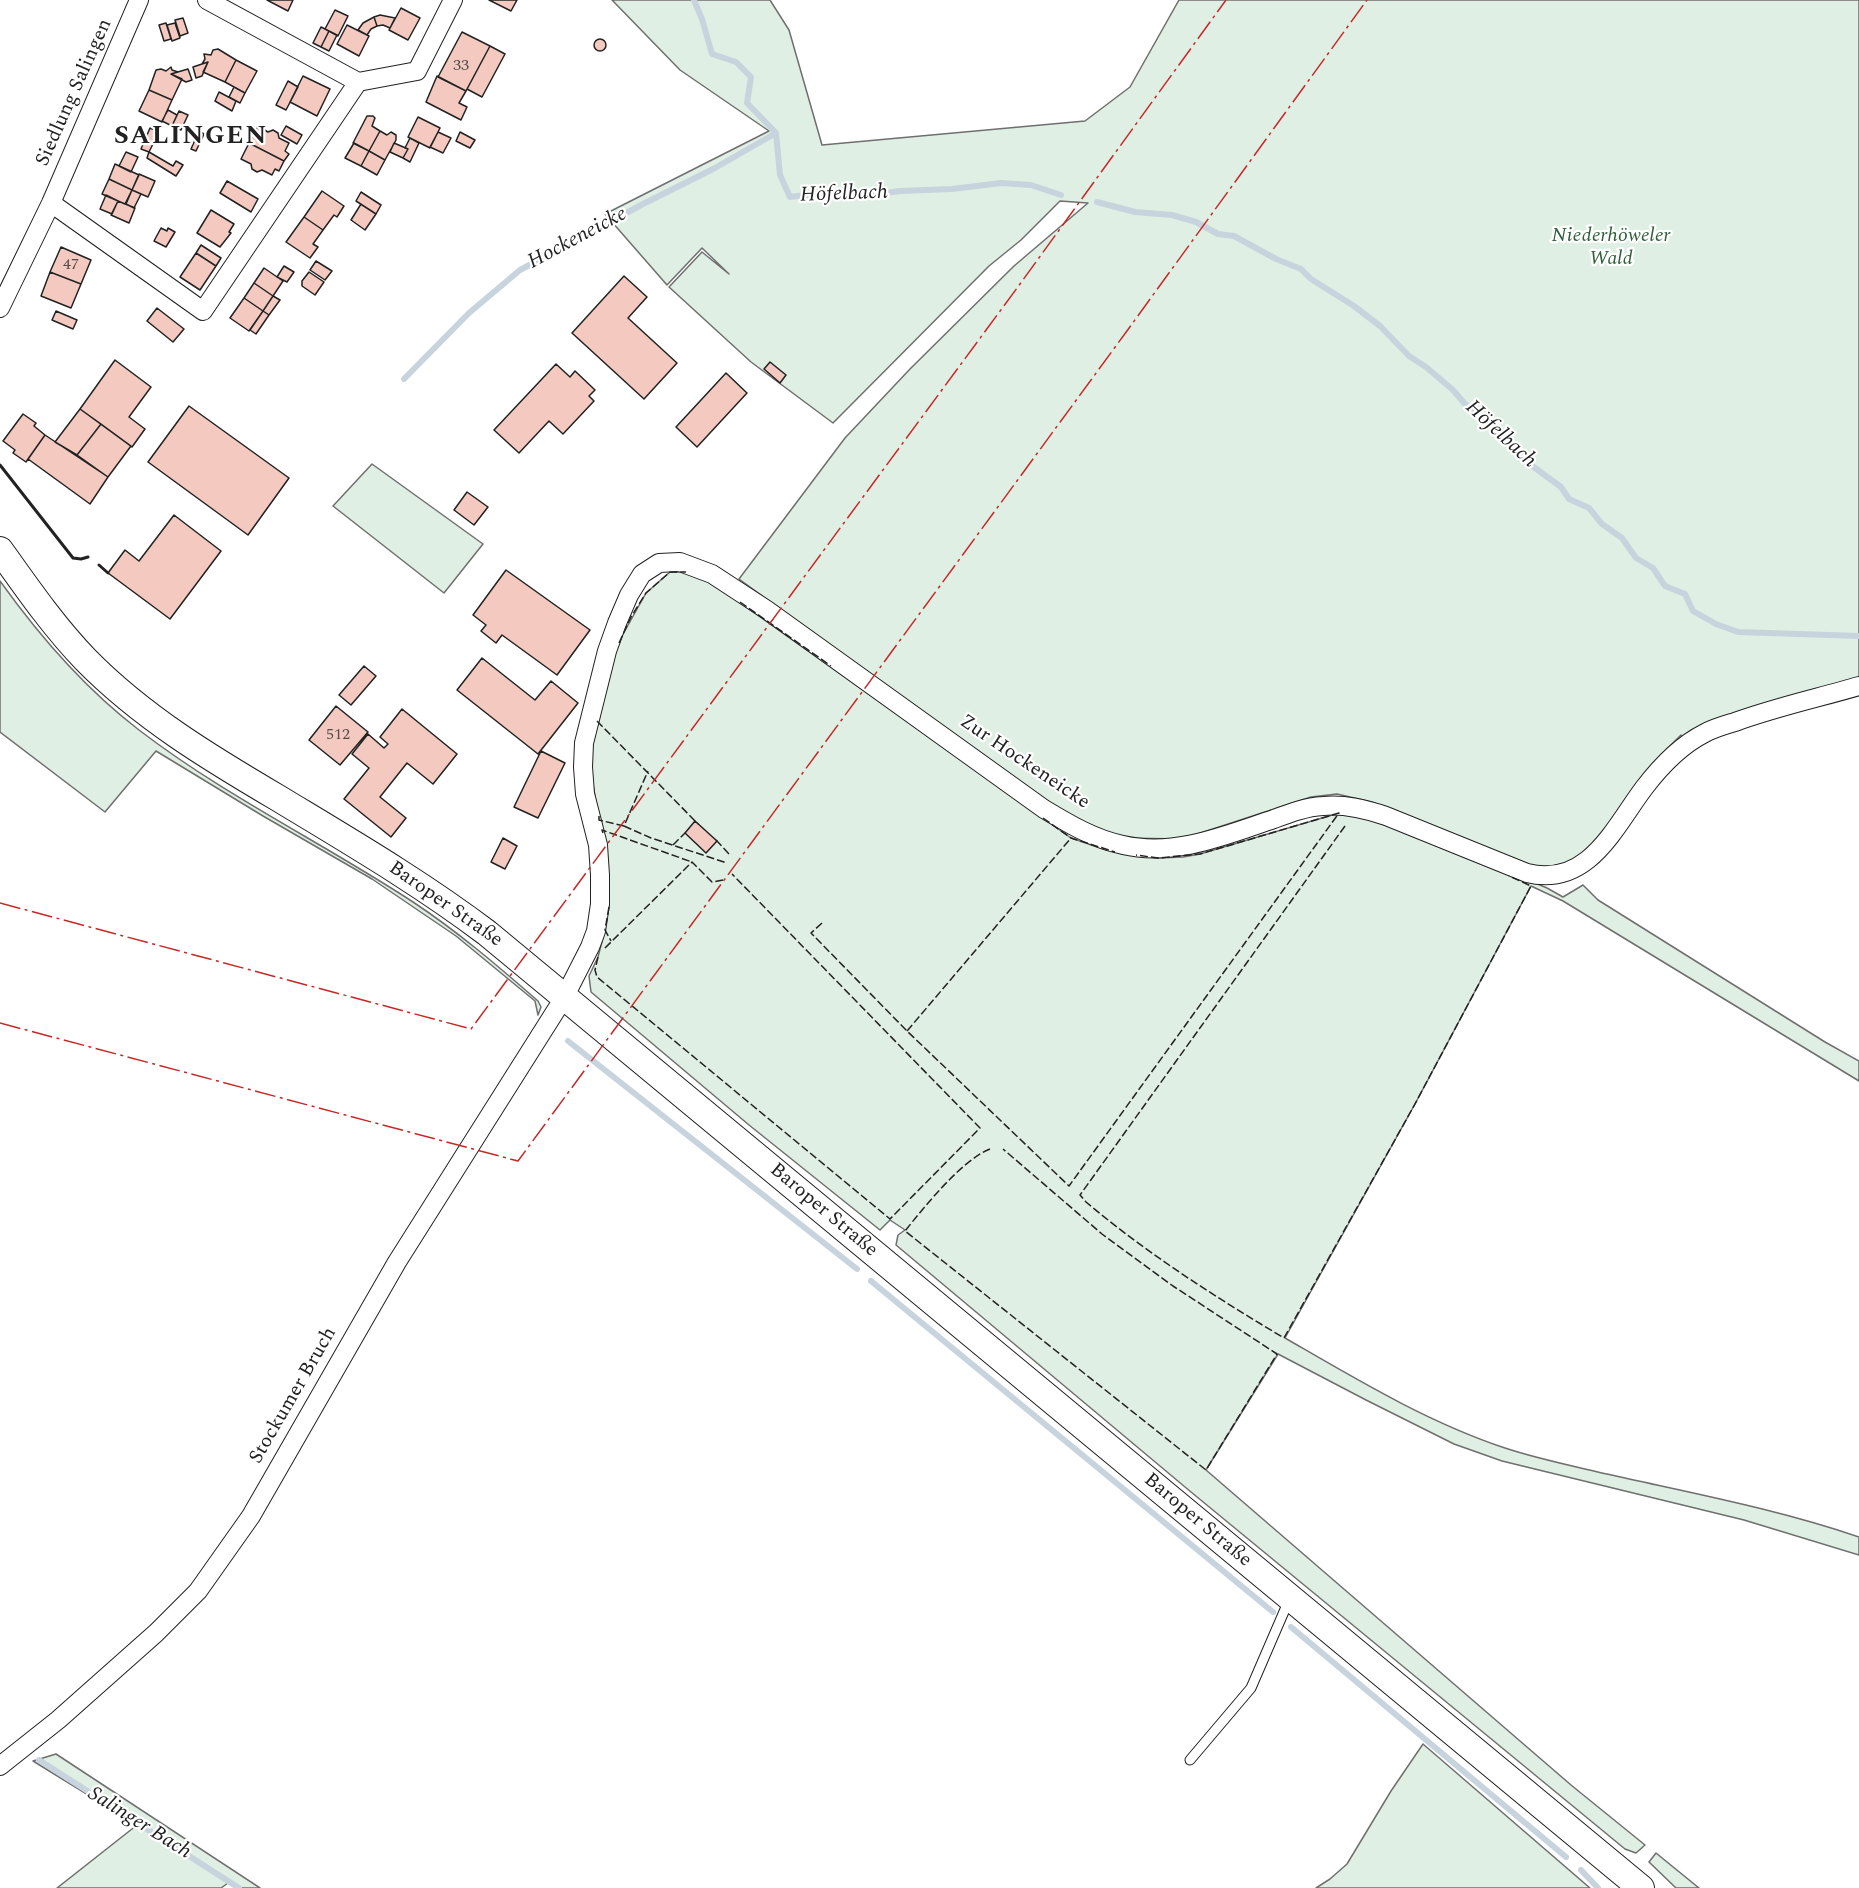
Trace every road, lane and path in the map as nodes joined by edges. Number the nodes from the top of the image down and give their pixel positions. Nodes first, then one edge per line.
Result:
1 (139, 0) edge
2 (207, 0) edge
3 (453, 0) edge
4 (358, 82) junction
5 (51, 203) junction
6 (0, 308) edge
7 (0, 550) edge
8 (1859, 686) edge
9 (565, 996) junction
10 (1290, 1598) junction
11 (1190, 1760) dead end
12 (0, 1766) edge
13 (1641, 1888) edge

1 - 5 street, Siedlung Salingen
2 - 4 street
3 - 4 street
4 - 5 street
5 - 6 street, Siedlung Salingen
7 - 9 main road, Baroper Straße
8 - 9 street, Zur Hockeneicke
9 - 10 main road, Baroper Straße
9 - 12 street, Stockumer Bruch
10 - 11 lane
10 - 13 main road, Baroper Straße

